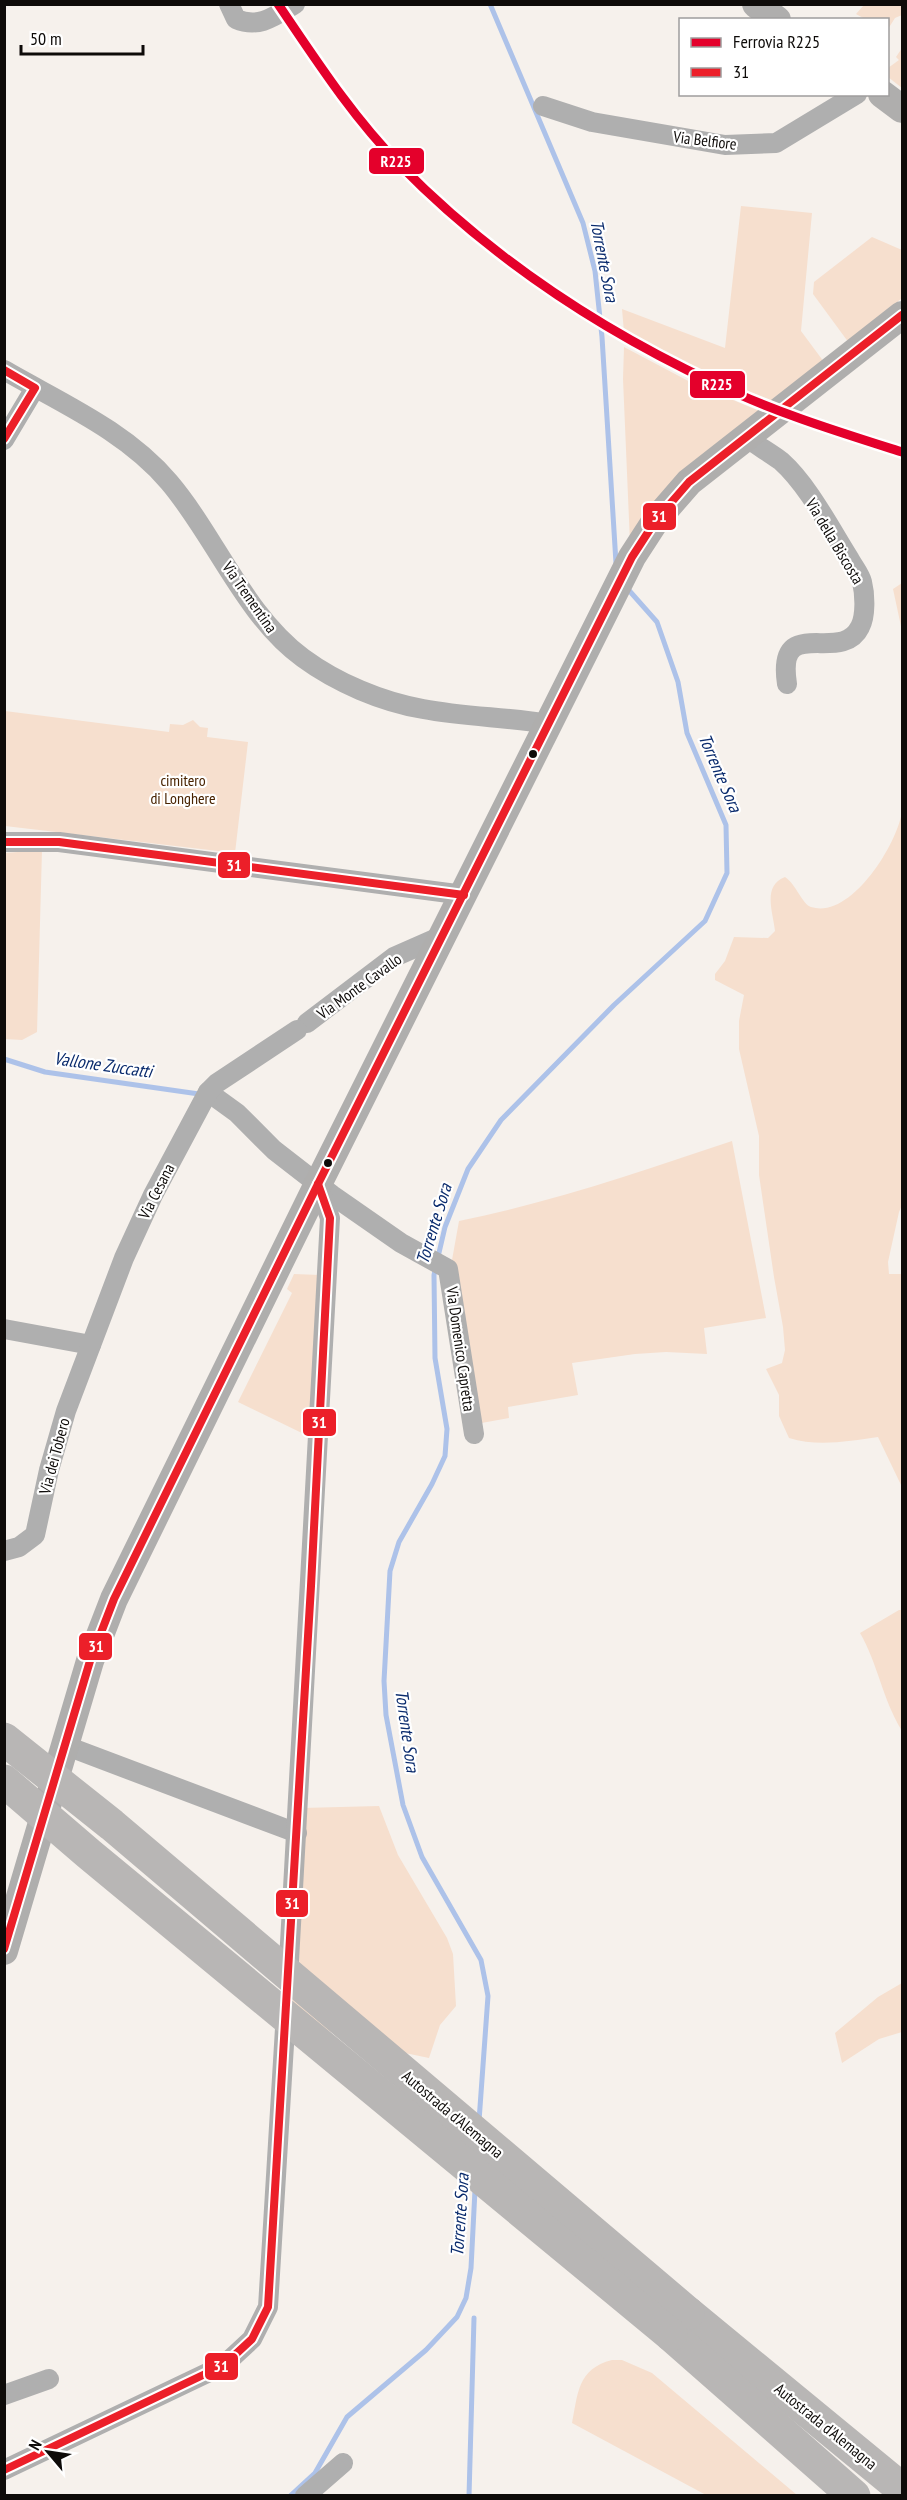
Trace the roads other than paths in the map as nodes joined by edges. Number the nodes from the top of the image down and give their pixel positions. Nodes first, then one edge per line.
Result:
1 (229, 4) edge
2 (295, 4) edge
3 (756, 4) edge
4 (774, 18) edge
5 (854, 96) edge
6 (885, 96) edge
7 (543, 106) dead end
8 (903, 109) edge
9 (903, 315) edge
10 (4, 370) edge
11 (35, 388) junction
12 (747, 438) junction
13 (4, 440) edge
14 (787, 684) dead end
15 (549, 724) junction
16 (4, 842) edge
17 (464, 895) junction
18 (444, 935) junction
19 (208, 1092) junction
20 (318, 1184) junction
21 (4, 1329) edge
22 (91, 1345) junction
23 (474, 1434) dead end
24 (4, 1551) edge
25 (4, 1739) edge
26 (64, 1745) junction
27 (4, 1781) edge
28 (297, 1833) junction
29 (4, 1951) edge
30 (680, 2324) junction
31 (49, 2379) dead end
32 (4, 2396) edge
33 (343, 2463) dead end
34 (4, 2470) edge
35 (903, 2489) edge
36 (305, 2496) edge
37 (854, 2496) edge

1 - 2 street
3 - 4 main road
5 - 7 street, Via Belfiore
6 - 8 main road
9 - 12 main road
10 - 11 street, Via Trementina
11 - 13 street
11 - 15 street, Via Trementina
12 - 14 street, Via della Biscosta
12 - 15 main road
15 - 17 main road
16 - 17 street
17 - 18 main road
18 - 19 street, Via Monte Cavallo
18 - 20 main road
19 - 20 street
19 - 22 street, Via Cesana
20 - 23 street, Via Domenico Capretta
20 - 26 main road
20 - 28 street
21 - 22 street
22 - 24 street, Via dei Tobero
25 - 30 highway, Autostrada d'Alemagna, bridge
26 - 28 street
26 - 29 main road
27 - 30 highway, Autostrada d'Alemagna, bridge
28 - 34 street
30 - 35 highway, Autostrada d'Alemagna
30 - 37 highway, Autostrada d'Alemagna
31 - 32 street
33 - 36 street

